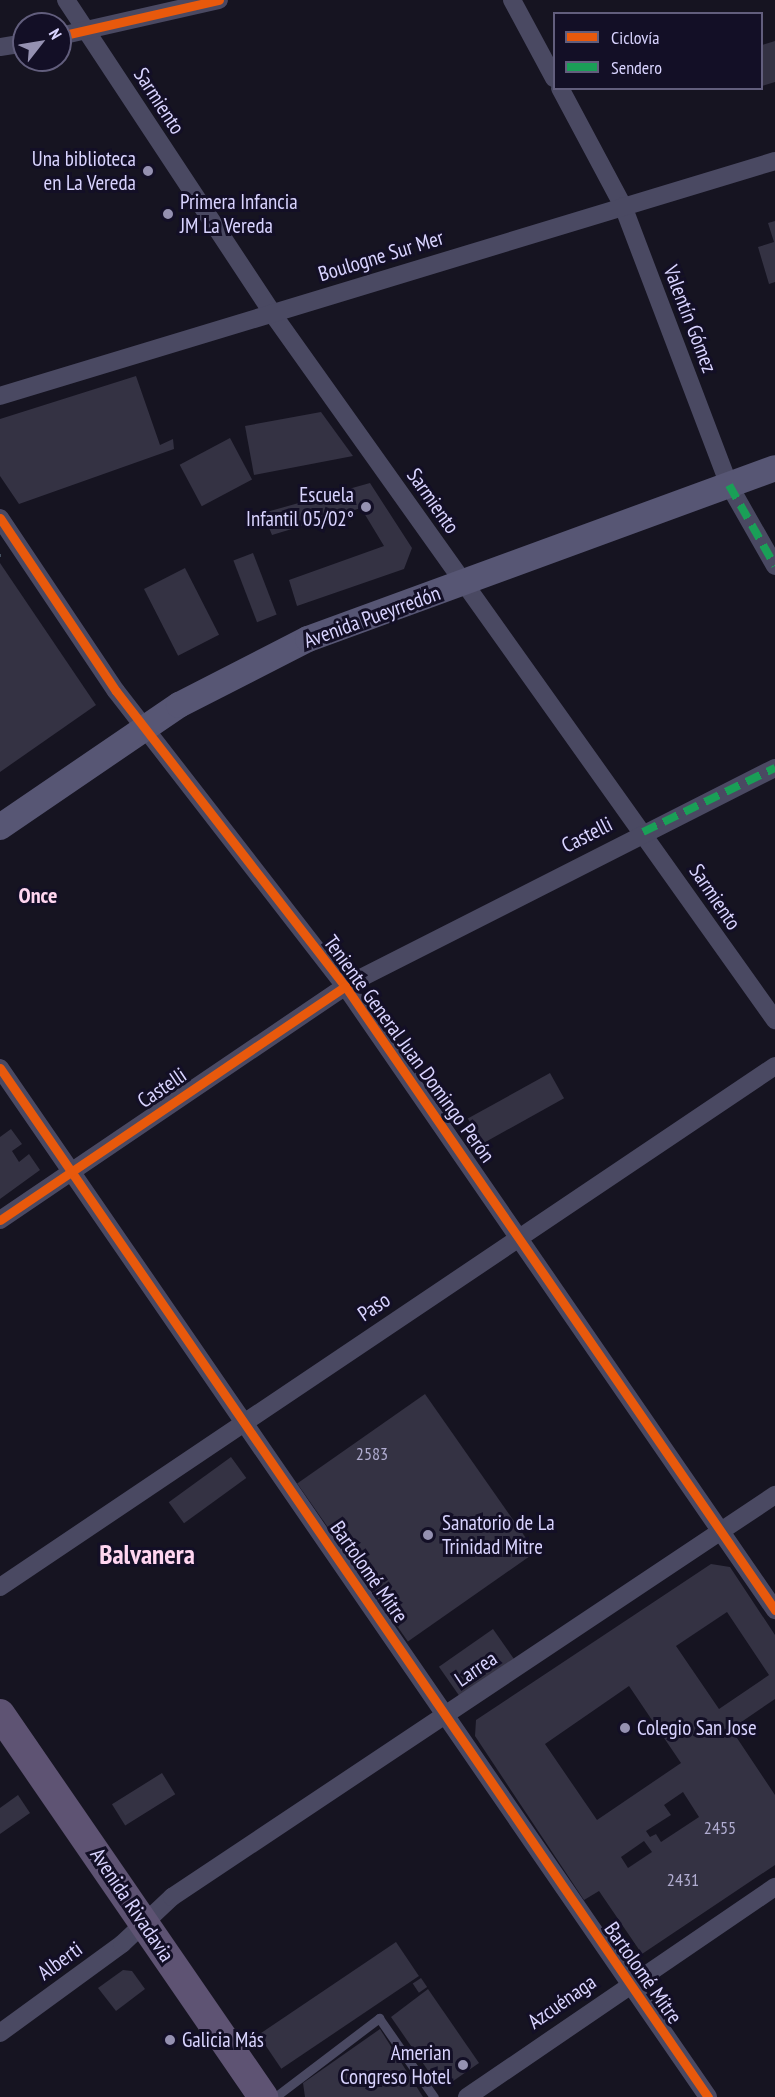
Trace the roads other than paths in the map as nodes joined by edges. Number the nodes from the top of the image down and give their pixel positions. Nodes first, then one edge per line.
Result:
1 (66, 0) edge
2 (219, 0) edge
3 (513, 0) edge
4 (86, 31) junction
5 (72, 34) edge
6 (553, 74) edge
7 (561, 90) edge
8 (775, 161) edge
9 (623, 206) junction
10 (272, 313) junction
11 (0, 396) edge
12 (775, 468) edge
13 (729, 485) junction
14 (0, 518) edge
15 (775, 566) edge
16 (465, 584) junction
17 (146, 727) junction
18 (775, 768) edge
19 (0, 827) edge
20 (643, 832) junction
21 (345, 986) junction
22 (775, 1020) edge
23 (775, 1066) edge
24 (0, 1068) edge
25 (72, 1171) junction
26 (0, 1220) edge
27 (521, 1235) junction
28 (244, 1423) junction
29 (775, 1495) edge
30 (723, 1530) junction
31 (0, 1587) edge
32 (775, 1610) edge
33 (0, 1714) edge
34 (447, 1716) junction
35 (775, 1887) edge
36 (145, 1923) junction
37 (627, 1984) junction
38 (0, 2033) edge
39 (263, 2097) edge
40 (275, 2097) edge
41 (434, 2097) edge
42 (467, 2097) edge
43 (708, 2097) edge

1 - 4 street, Sarmiento
2 - 4 street
3 - 6 street
4 - 5 street
4 - 10 street, Sarmiento
7 - 9 street, Valentín Gómez
8 - 9 street, Boulogne Sur Mer
9 - 10 street, Boulogne Sur Mer
9 - 13 street, Valentín Gómez
10 - 11 street, Boulogne Sur Mer
10 - 16 street, Sarmiento
12 - 13 main road, Avenida Pueyrredón
13 - 15 street, Valentín Gómez
13 - 16 main road, Avenida Pueyrredón
14 - 17 street, Teniente General Juan Domingo Perón
16 - 17 main road, Avenida Pueyrredón
16 - 20 street, Sarmiento
17 - 19 main road, Avenida Pueyrredón
17 - 21 street, Teniente General Juan Domingo Perón
18 - 20 street, Castelli
20 - 21 street, Castelli
20 - 22 street, Sarmiento
21 - 25 street, Castelli
21 - 27 street, Teniente General Juan Domingo Perón
23 - 27 street, Paso
24 - 25 street, Bartolomé Mitre
25 - 26 street, Castelli
25 - 28 street, Bartolomé Mitre
27 - 28 street, Paso
27 - 30 street, Teniente General Juan Domingo Perón
28 - 31 street, Paso
28 - 34 street, Bartolomé Mitre
29 - 30 street, Larrea
30 - 32 street, Teniente General Juan Domingo Perón
30 - 34 street, Larrea
33 - 36 main road, Avenida Rivadavia
34 - 36 street, Larrea
34 - 37 street, Bartolomé Mitre
35 - 37 street, Azcuénaga
36 - 38 street, Alberti
36 - 39 main road, Avenida Rivadavia
37 - 42 street, Azcuénaga
37 - 43 street, Bartolomé Mitre
40 - 41 lane

